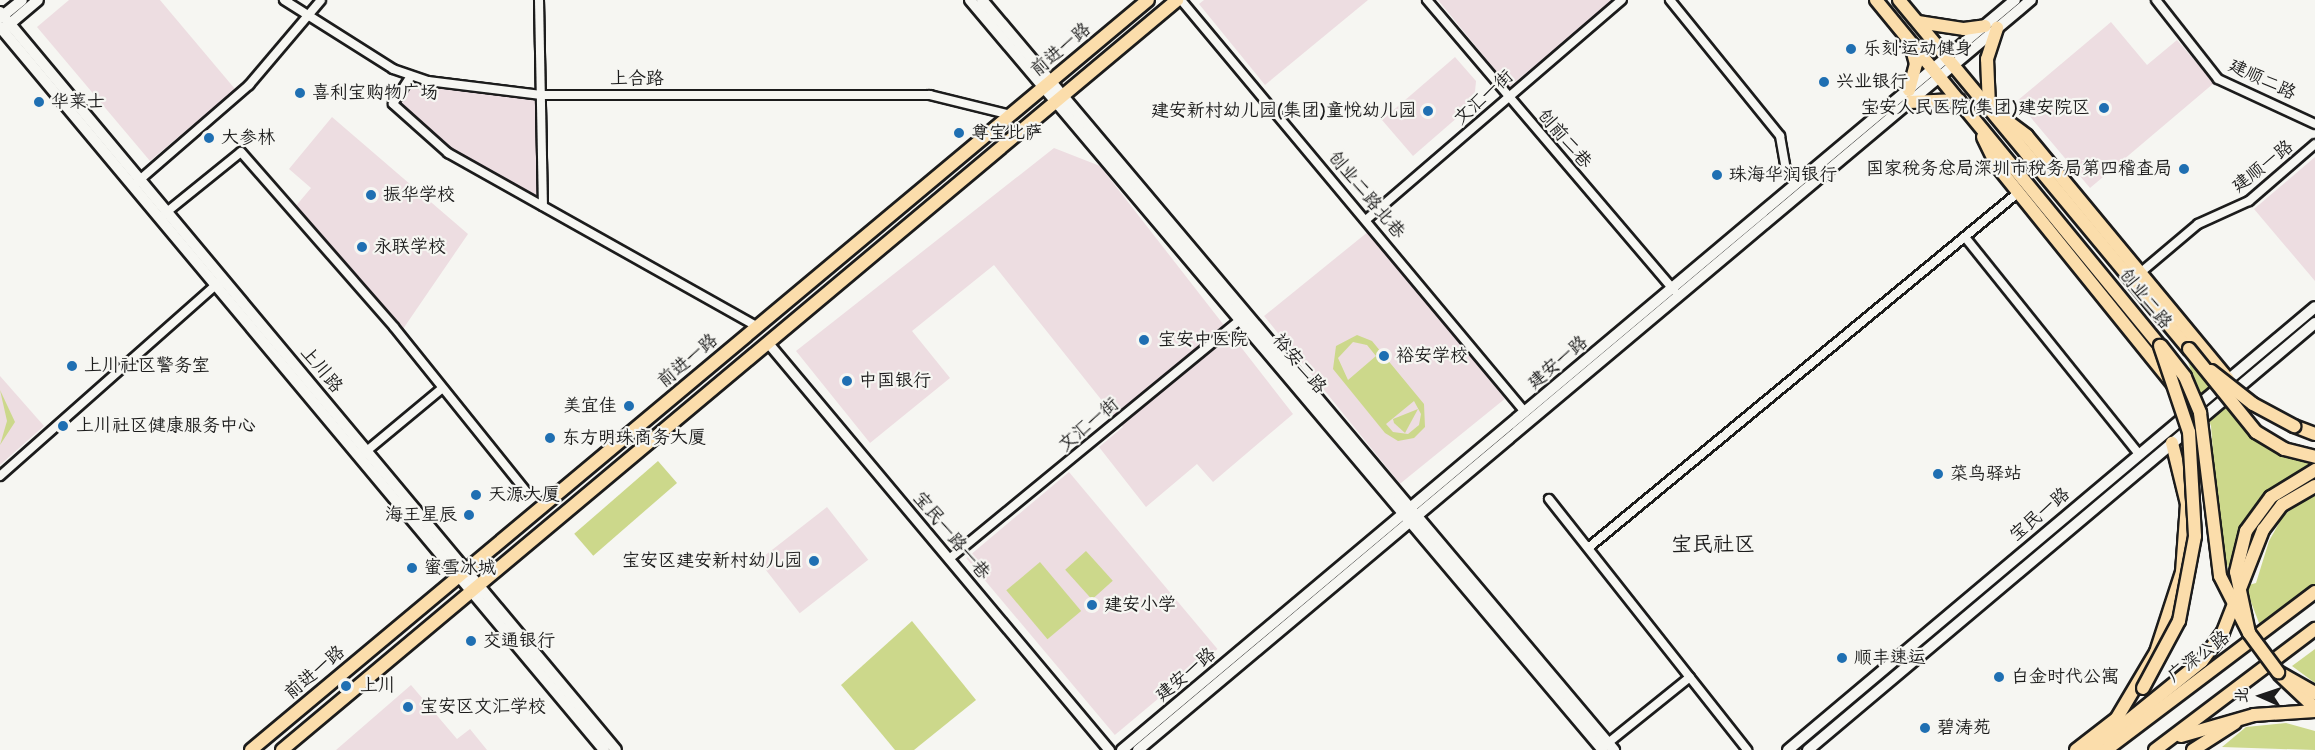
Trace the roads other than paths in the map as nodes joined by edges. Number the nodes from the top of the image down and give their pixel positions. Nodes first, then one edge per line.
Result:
1 (22, 0) edge
2 (38, 0) edge
3 (284, 0) edge
4 (321, 0) edge
5 (539, 0) edge
6 (970, 0) edge
7 (981, 0) edge
8 (1149, 0) edge
9 (1176, 0) edge
10 (1181, 0) edge
11 (1427, 0) edge
12 (1622, 0) edge
13 (1670, 0) edge
14 (1876, 0) edge
15 (1899, 0) edge
16 (2015, 0) edge
17 (2031, 0) edge
18 (2156, 0) edge
19 (1165, 10) junction
20 (309, 15) junction
21 (1918, 22) junction
22 (2, 23) edge
23 (1991, 27) junction
24 (1910, 41) junction
25 (1950, 61) junction
26 (1936, 73) junction
27 (411, 76) junction
28 (1047, 85) junction
29 (541, 95) junction
30 (1909, 96) junction
31 (1507, 97) junction
32 (1061, 98) junction
33 (1959, 100) junction
34 (1989, 108) junction
35 (1011, 115) junction
36 (1975, 120) junction
37 (2315, 124) edge
38 (2315, 144) edge
39 (137, 183) junction
40 (1796, 183) junction
41 (2019, 192) junction
42 (543, 206) junction
43 (164, 215) junction
44 (1367, 219) junction
45 (1965, 237) junction
46 (2140, 273) junction
47 (219, 282) junction
48 (1676, 292) junction
49 (2315, 307) edge
50 (1244, 316) junction
51 (2315, 323) edge
52 (758, 327) junction
53 (768, 343) junction
54 (2160, 346) junction
55 (2189, 350) junction
56 (2228, 379) junction
57 (440, 390) junction
58 (2192, 408) junction
59 (1525, 412) junction
60 (2315, 434) edge
61 (2172, 443) junction
62 (363, 454) junction
63 (2139, 454) junction
64 (2315, 457) edge
65 (2315, 470) edge
66 (0, 476) edge
67 (2315, 486) edge
68 (526, 491) dead end
69 (1549, 499) dead end
70 (1411, 515) junction
71 (1588, 548) junction
72 (949, 559) junction
73 (463, 573) junction
74 (475, 588) junction
75 (2315, 592) edge
76 (2315, 629) edge
77 (2249, 633) junction
78 (2278, 672) junction
79 (1690, 677) junction
80 (2315, 693) edge
81 (2315, 710) edge
82 (2254, 715) junction
83 (2119, 716) junction
84 (2106, 744) edge
85 (2207, 746) edge
86 (1608, 748) edge
87 (2158, 748) edge
88 (251, 750) edge
89 (282, 750) edge
90 (604, 750) edge
91 (616, 750) edge
92 (1109, 750) edge
93 (1122, 750) edge
94 (1138, 750) edge
95 (1747, 750) edge
96 (1788, 750) edge
97 (1808, 750) edge
98 (2076, 750) edge
99 (2092, 750) edge
100 (2193, 750) edge

1 - 22 main road
2 - 22 main road
3 - 20 street, 上合路
4 - 20 street
5 - 29 street
6 - 28 main road, 裕安二路
7 - 28 main road, 裕安二路
8 - 19 main road
8 - 28 main road, 前进一路
9 - 19 main road, 前进一路
10 - 44 street, 创业二路北巷
11 - 31 street, 创前二巷
12 - 31 street, 文汇一街
13 - 40 street
14 - 24 main road, 创业二路
15 - 21 main road, 创业二路
16 - 23 main road, 建安一路
17 - 23 main road, 建安一路
18 - 37 street, 建顺二路
19 - 32 main road, 前进一路
20 - 27 street, 上合路
20 - 39 street
21 - 23 main road
21 - 25 main road, 创业二路
22 - 39 main road, 上川路
23 - 25 main road, 建安一路
23 - 34 main road
24 - 26 main road, 创业二路
24 - 30 main road
25 - 26 main road, 建安一路
25 - 34 main road, 创业二路
26 - 30 main road, 建安一路
26 - 33 main road, 创业二路
27 - 29 street, 上合路
27 - 42 street
28 - 32 main road, 裕安二路
28 - 35 main road, 前进一路
29 - 35 street, 上合路
29 - 42 street
30 - 33 main road
30 - 40 main road, 建安一路
30 - 48 main road, 建安一路
31 - 44 street, 文汇一街
31 - 48 street, 创前二巷
32 - 50 main road, 裕安二路
32 - 53 main road, 前进一路
33 - 36 main road, 创业二路
34 - 46 main road
34 - 55 main road, 创业二路
35 - 52 main road, 前进一路
36 - 41 main road
36 - 54 main road, 创业二路
38 - 46 street, 建顺一路
39 - 43 main road, 上川路
40 - 48 main road, 建安一路
41 - 45 street
41 - 58 main road
42 - 52 street
43 - 47 main road, 上川路
43 - 57 street
44 - 59 street, 创业二路北巷
45 - 63 street
45 - 71 street
46 - 56 main road
47 - 62 main road, 上川路
47 - 66 street
48 - 59 main road, 建安一路
48 - 70 main road, 建安一路
49 - 56 main road, 宝民一路
50 - 70 main road, 裕安二路
50 - 72 street, 文汇一街
51 - 61 main road, 宝民一路
52 - 73 main road, 前进一路
53 - 72 street, 宝民一路一巷
53 - 74 main road, 前进一路
54 - 77 main road, 创业二路, bridge
54 - 83 main road, bridge
55 - 60 main road, 创业二路, bridge
55 - 64 main road, bridge
56 - 58 main road, 宝民一路
57 - 62 street
57 - 68 street
58 - 63 main road, 宝民一路
59 - 70 main road, 建安一路
61 - 83 main road
61 - 97 main road, 宝民一路
62 - 73 main road, 上川路
63 - 96 main road, 宝民一路
65 - 77 main road, bridge
67 - 84 main road, bridge
69 - 71 street
70 - 86 main road, 裕安二路
70 - 93 main road, 建安一路
70 - 94 main road, 建安一路
71 - 79 street
72 - 92 street, 宝民一路一巷
73 - 74 main road, 上川路
73 - 88 main road, 前进一路
74 - 89 main road, 前进一路
74 - 90 main road, 上川路
74 - 91 main road, 上川路
75 - 84 main road, 广深公路
76 - 87 main road
77 - 78 main road, 创业二路, bridge
78 - 80 main road
78 - 81 main road
79 - 86 street
79 - 95 street
81 - 82 main road
82 - 85 main road
82 - 87 main road
83 - 84 main road
83 - 98 main road
84 - 99 main road
85 - 100 main road

